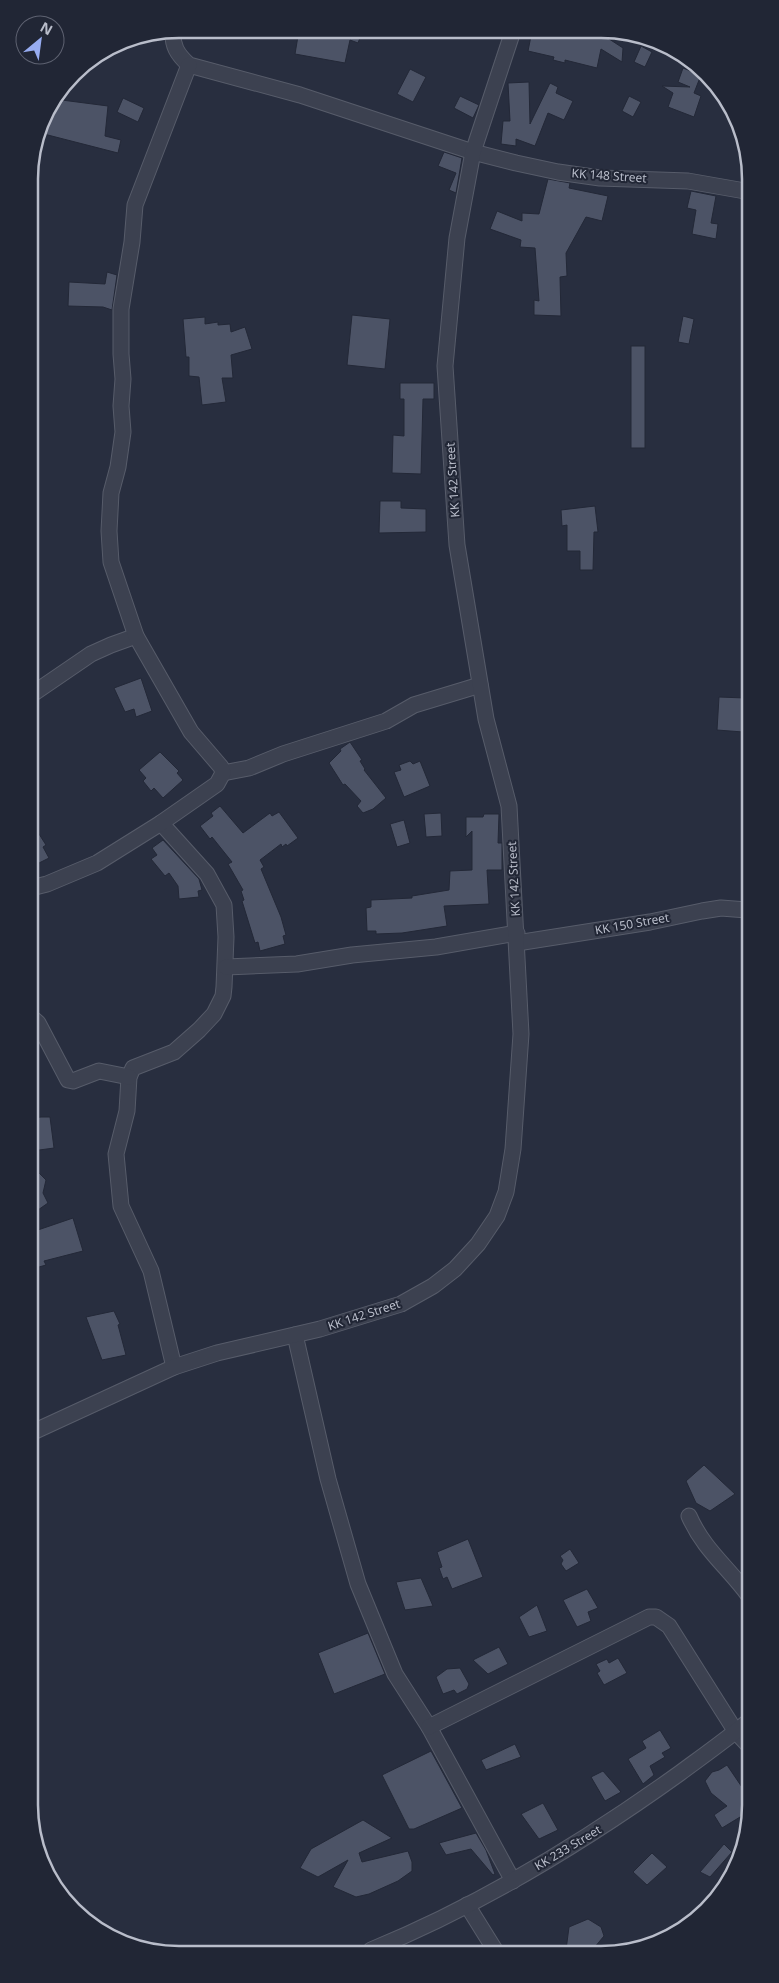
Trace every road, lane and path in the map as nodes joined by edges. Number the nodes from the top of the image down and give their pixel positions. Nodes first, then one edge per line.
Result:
1 (173, 38) edge
2 (511, 38) edge
3 (189, 65) junction
4 (473, 152) junction
5 (742, 191) edge
6 (136, 636) junction
7 (480, 685) junction
8 (38, 690) edge
9 (223, 773) junction
10 (161, 823) junction
11 (38, 886) edge
12 (742, 910) edge
13 (517, 938) junction
14 (226, 967) junction
15 (38, 1023) edge
16 (129, 1078) junction
17 (295, 1335) junction
18 (174, 1367) junction
19 (38, 1430) edge
20 (689, 1516) dead end
21 (741, 1587) edge
22 (429, 1727) junction
23 (741, 1728) edge
24 (736, 1732) junction
25 (741, 1737) edge
26 (513, 1881) junction
27 (466, 1905) junction
28 (381, 1946) edge
29 (492, 1946) edge

1 - 3 street
2 - 4 street, KK 142 Street
3 - 4 street, KK 148 Street
3 - 6 street
4 - 5 street, KK 148 Street
4 - 7 street, KK 142 Street
6 - 8 street
6 - 9 street
7 - 9 street
7 - 13 street, KK 142 Street
9 - 10 street
10 - 11 street
10 - 14 street
12 - 13 street, KK 150 Street
13 - 14 street, KK 150 Street
13 - 17 street, KK 142 Street
14 - 16 street
15 - 16 street
16 - 18 street
17 - 18 street, KK 142 Street
17 - 22 street
18 - 19 street, KK 142 Street
20 - 21 street
22 - 24 street
22 - 26 street
23 - 24 street, KK 233 Street
24 - 25 street
24 - 26 street, KK 233 Street
26 - 27 street, KK 233 Street
27 - 28 street, KK 233 Street
27 - 29 street

